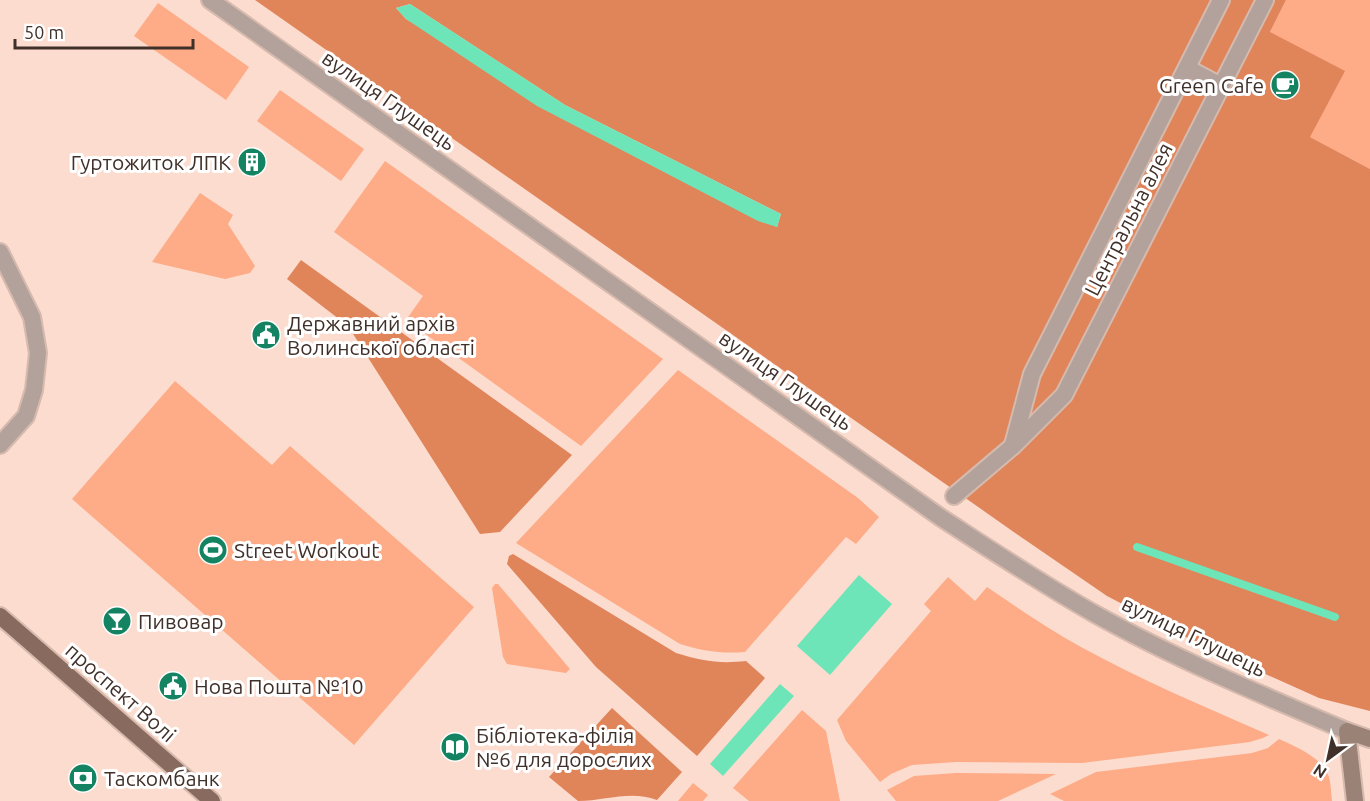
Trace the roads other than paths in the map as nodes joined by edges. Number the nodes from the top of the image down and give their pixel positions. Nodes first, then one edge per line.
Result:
1 (210, 0) edge
2 (1221, 0) edge
3 (1265, 0) edge
4 (1186, 68) junction
5 (1221, 86) junction
6 (0, 252) edge
7 (0, 445) edge
8 (1013, 446) junction
9 (954, 496) dead end
10 (0, 616) edge
11 (1347, 731) junction
12 (1370, 739) edge
13 (212, 801) edge
14 (1354, 801) edge

1 - 11 street, вулиця Глушець
2 - 4 street, Центральна алея
3 - 5 street, Центральна алея
4 - 5 street
4 - 8 street, Центральна алея
5 - 8 street, Центральна алея
6 - 7 street
8 - 9 street, Центральна алея
10 - 13 main road, проспект Волі
11 - 12 main road, вулиця Глушець
11 - 14 main road

